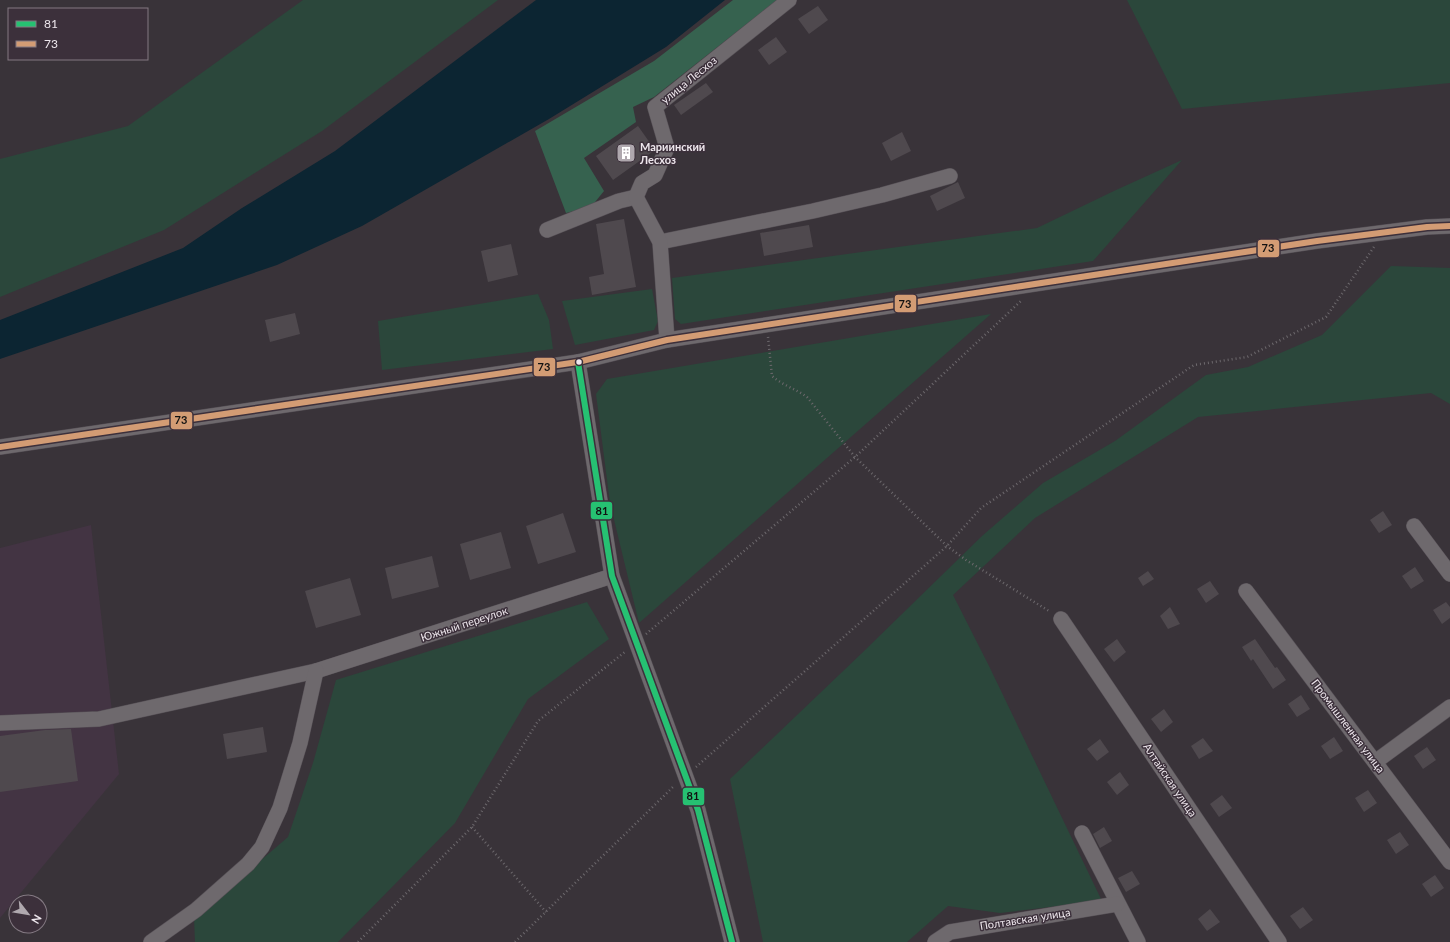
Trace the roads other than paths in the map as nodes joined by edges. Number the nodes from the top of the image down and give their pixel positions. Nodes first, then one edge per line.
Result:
1 (789, 0) edge
2 (950, 176) dead end
3 (636, 197) junction
4 (1450, 226) edge
5 (547, 230) dead end
6 (660, 242) junction
7 (667, 340) junction
8 (578, 362) junction
9 (0, 447) edge
10 (1414, 526) dead end
11 (1450, 574) edge
12 (612, 576) junction
13 (1246, 591) dead end
14 (1061, 619) road end
15 (316, 671) junction
16 (1450, 706) edge
17 (0, 723) edge
18 (1374, 762) junction
19 (1082, 834) dead end
20 (1450, 862) edge
21 (1117, 904) junction
22 (151, 942) edge
23 (732, 942) edge
24 (935, 942) edge
25 (1138, 942) edge
26 (1279, 942) edge

1 - 3 street, улица Лесхоз
2 - 6 street
3 - 5 street
3 - 6 street
4 - 7 street
6 - 7 street
7 - 8 street
8 - 9 street
8 - 12 street
10 - 11 street
12 - 15 street, Южный переулок
12 - 23 street
13 - 18 street, Промышленная улица
14 - 26 street, Алтайская улица
15 - 17 street, Южный переулок
15 - 22 street
16 - 18 street
18 - 20 street, Промышленная улица
19 - 21 street
21 - 24 street, Полтавская улица
21 - 25 street

